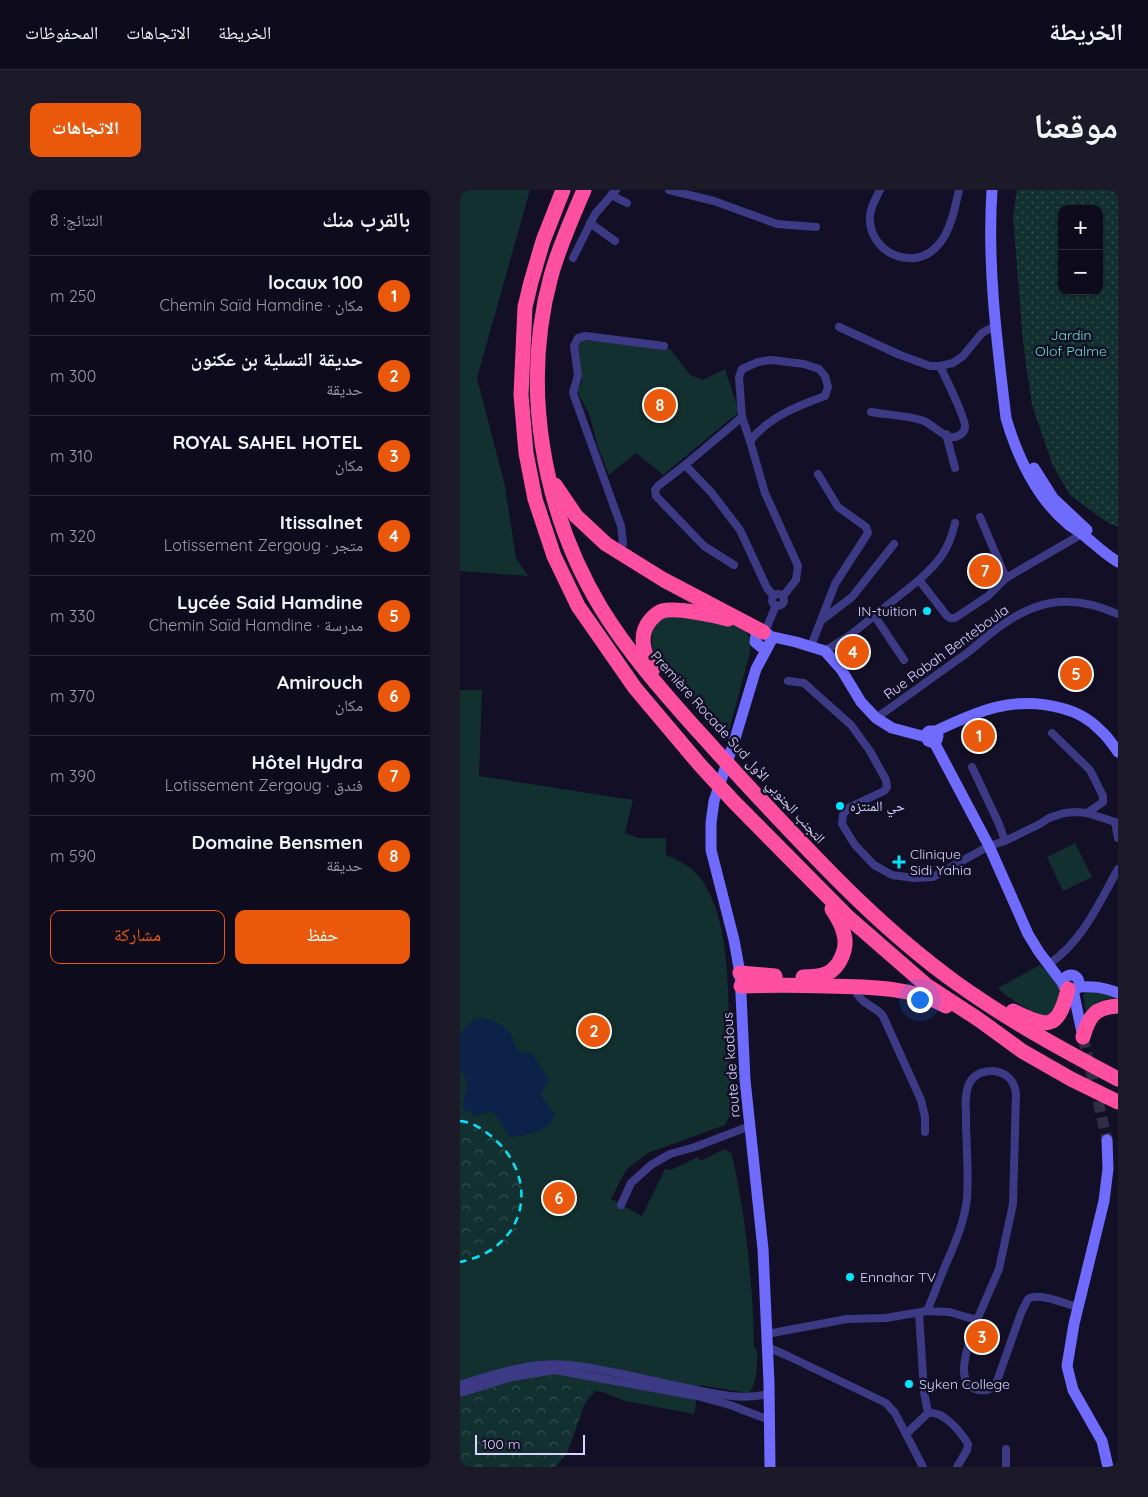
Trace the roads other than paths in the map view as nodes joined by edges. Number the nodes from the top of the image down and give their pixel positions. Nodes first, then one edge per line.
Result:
1 (563, 190) edge
2 (584, 190) edge
3 (669, 190) edge
4 (880, 190) edge
5 (959, 190) edge
6 (992, 190) edge
7 (1000, 190) edge
8 (614, 192) edge
9 (626, 203) dead end
10 (590, 223) junction
11 (816, 227) dead end
12 (616, 242) dead end
13 (573, 258) dead end
14 (995, 326) junction
15 (839, 327) dead end
16 (664, 346) dead end
17 (940, 366) junction
18 (871, 412) dead end
19 (742, 417) junction
20 (946, 434) junction
21 (750, 441) junction
22 (685, 465) junction
23 (546, 468) junction
24 (955, 468) dead end
25 (818, 474) dead end
26 (980, 518) dead end
27 (955, 523) dead end
28 (1070, 526) junction
29 (1082, 534) junction
30 (1066, 543) junction
31 (894, 544) dead end
32 (619, 553) junction
33 (1118, 554) edge
34 (1118, 562) edge
35 (734, 565) dead end
36 (1006, 578) junction
37 (919, 580) junction
38 (774, 596) junction
39 (783, 596) junction
40 (776, 605) junction
41 (1118, 614) edge
42 (874, 616) junction
43 (822, 620) junction
44 (764, 639) junction
45 (811, 646) junction
46 (825, 652) junction
47 (904, 660) dead end
48 (788, 681) dead end
49 (876, 718) junction
50 (1052, 733) dead end
51 (932, 737) junction
52 (710, 744) junction
53 (1118, 752) edge
54 (972, 767) dead end
55 (1087, 813) junction
56 (1116, 822) edge
57 (1118, 838) edge
58 (1005, 841) junction
59 (989, 846) junction
60 (788, 856) junction
61 (1118, 869) edge
62 (1049, 964) junction
63 (740, 979) junction
64 (1072, 984) junction
65 (853, 986) junction
66 (1118, 993) edge
67 (980, 999) junction
68 (1118, 1006) edge
69 (998, 1033) junction
70 (1083, 1036) joint
71 (1093, 1066) junction
72 (1118, 1071) edge
73 (1118, 1079) edge
74 (1118, 1102) edge
75 (750, 1126) junction
76 (926, 1132) dead end
77 (1107, 1140) tunnel mouth
78 (621, 1205) dead end
79 (1078, 1308) junction
80 (927, 1311) junction
81 (919, 1313) junction
82 (977, 1320) junction
83 (767, 1334) junction
84 (767, 1348) junction
85 (460, 1385) edge
86 (460, 1393) edge
87 (769, 1394) junction
88 (928, 1413) junction
89 (769, 1420) junction
90 (906, 1434) junction
91 (1006, 1449) dead end
92 (770, 1467) edge
93 (923, 1467) edge
94 (957, 1467) edge
95 (1006, 1467) edge
96 (1108, 1467) edge

1 - 60 highway
2 - 23 highway, Première Rocade Sud التجنب الجنوبي الأول
3 - 11 street
4 - 5 street
6 - 14 main road
7 - 33 main road
8 - 9 street
8 - 10 street
10 - 12 street
10 - 13 street
14 - 17 street
14 - 28 main road
15 - 17 street
16 - 32 street
17 - 20 street
18 - 20 street
19 - 21 street
19 - 21 street
19 - 22 street
20 - 24 street
21 - 39 street
22 - 35 street
22 - 38 street
23 - 32 highway
23 - 52 highway, Première Rocade Sud التجنب الجنوبي الأول
25 - 43 street
26 - 36 street
27 - 37 street
28 - 29 main road
28 - 30 street
29 - 30 street
29 - 34 main road
30 - 36 street
31 - 43 street
32 - 44 highway
36 - 37 street
37 - 42 street
38 - 39 street
38 - 40 street
39 - 40 street
40 - 44 street
41 - 49 street, Rue Rabah Benteboula
42 - 46 street
42 - 47 street
43 - 45 street
44 - 45 main road
44 - 52 highway
44 - 63 main road, route de kadous
45 - 46 main road
46 - 49 main road
48 - 59 street
49 - 51 main road
50 - 55 street
51 - 53 main road
51 - 59 main road
52 - 67 highway, Première Rocade Sud التجنب الجنوبي الأول
54 - 58 street
55 - 56 street
55 - 58 street
56 - 57 street
58 - 59 street
59 - 62 main road
60 - 63 highway
60 - 69 highway
61 - 62 street
62 - 64 main road
63 - 65 highway
63 - 75 main road, route de kadous
64 - 66 main road
64 - 67 highway
64 - 70 main road
65 - 69 highway
65 - 76 street
67 - 71 highway, Première Rocade Sud التجنب الجنوبي الأول
68 - 70 highway
69 - 74 highway
71 - 72 highway
71 - 73 highway, Première Rocade Sud التجنب الجنوبي الأول
75 - 78 street
75 - 83 main road, route de kadous
77 - 79 main road
79 - 82 street
79 - 96 main road
80 - 81 street
80 - 82 street
80 - 82 street
81 - 83 street
81 - 88 street
83 - 84 main road, route de kadous
84 - 87 main road, route de kadous
84 - 90 street
85 - 87 street
86 - 89 street
87 - 89 main road, route de kadous
88 - 90 street
88 - 94 street
89 - 92 main road, route de kadous
90 - 93 street
91 - 95 street

